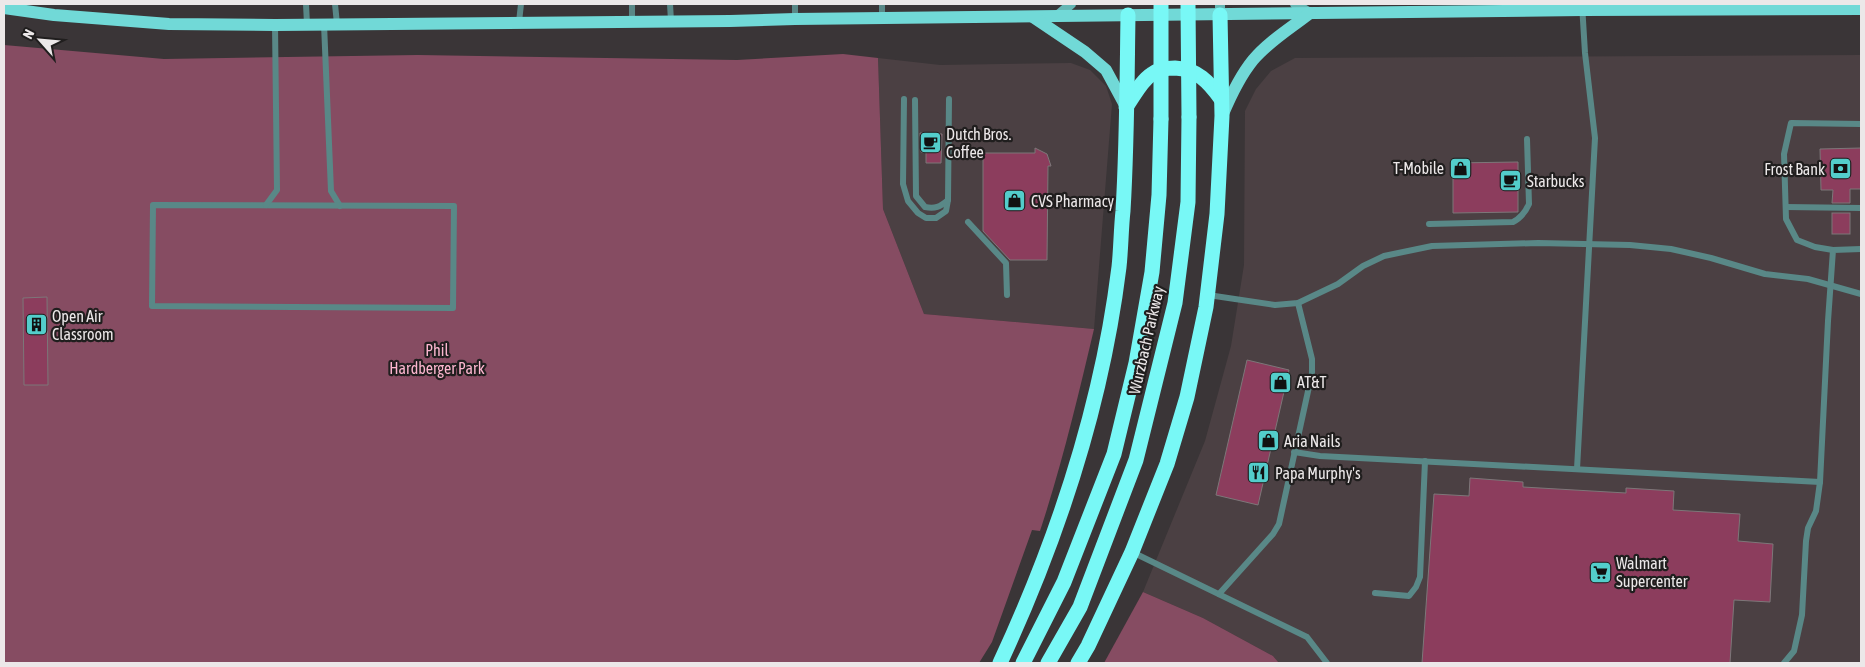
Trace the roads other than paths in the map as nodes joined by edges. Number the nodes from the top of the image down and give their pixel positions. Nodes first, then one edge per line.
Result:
1 (306, 4) edge
2 (335, 4) edge
3 (521, 4) edge
4 (632, 4) edge
5 (670, 4) edge
6 (795, 4) edge
7 (882, 4) edge
8 (1071, 4) edge
9 (1161, 4) edge
10 (1188, 4) edge
11 (1295, 4) edge
12 (1583, 6) edge
13 (4, 8) edge
14 (1128, 9) edge
15 (1220, 9) edge
16 (1861, 9) edge
17 (1310, 13) junction
18 (1057, 16) junction
19 (1033, 17) junction
20 (882, 18) junction
21 (795, 19) junction
22 (632, 21) junction
23 (671, 21) junction
24 (519, 22) junction
25 (306, 24) junction
26 (330, 24) junction
27 (275, 25) junction
28 (1221, 98) junction
29 (904, 99) dead end
30 (949, 99) dead end
31 (915, 100) dead end
32 (1126, 107) junction
33 (1222, 116) junction
34 (1861, 124) edge
35 (1527, 139) dead end
36 (948, 200) junction
37 (266, 205) junction
38 (340, 206) junction
39 (1786, 207) junction
40 (1861, 208) edge
41 (968, 222) dead end
42 (1429, 224) dead end
43 (1589, 244) junction
44 (1861, 249) edge
45 (1834, 250) junction
46 (1830, 285) junction
47 (1207, 294) junction
48 (1861, 294) edge
49 (1007, 295) dead end
50 (1298, 303) junction
51 (1294, 452) junction
52 (1425, 462) junction
53 (1576, 469) junction
54 (1820, 482) junction
55 (1132, 552) junction
56 (1375, 593) dead end
57 (1219, 594) junction
58 (1000, 663) edge
59 (1023, 663) edge
60 (1048, 663) edge
61 (1078, 663) edge
62 (1327, 663) edge
63 (1784, 663) edge

1 - 25 lane
2 - 26 lane
3 - 24 lane
4 - 22 lane
5 - 23 lane
6 - 21 lane
7 - 20 lane
8 - 18 street
9 - 59 highway, Wurzbach Parkway, bridge
10 - 60 highway, Wurzbach Parkway, bridge
11 - 17 street
12 - 16 main road
12 - 17 main road
12 - 43 lane
13 - 27 main road
14 - 15 main road
14 - 18 main road
14 - 32 highway
15 - 17 main road
15 - 28 highway
17 - 33 main road
18 - 19 main road
19 - 20 main road
19 - 32 main road
20 - 21 main road
21 - 23 main road
22 - 23 main road
22 - 24 main road
24 - 26 main road
25 - 26 main road
25 - 27 main road
26 - 38 lane
27 - 37 lane
28 - 32 highway
28 - 33 highway
29 - 36 lane
30 - 36 lane
31 - 36 lane
32 - 58 highway
33 - 47 highway
34 - 39 lane
35 - 42 lane
37 - 38 lane
37 - 38 lane
39 - 40 lane
39 - 45 lane
41 - 49 lane
43 - 46 lane
43 - 50 lane
43 - 53 lane
44 - 45 lane
45 - 46 lane
46 - 48 lane
46 - 54 lane
47 - 50 lane
47 - 55 highway
50 - 51 lane
51 - 52 lane
51 - 57 lane
52 - 53 lane
52 - 56 lane
53 - 54 lane
54 - 63 lane
55 - 57 lane
55 - 61 highway
57 - 62 lane

